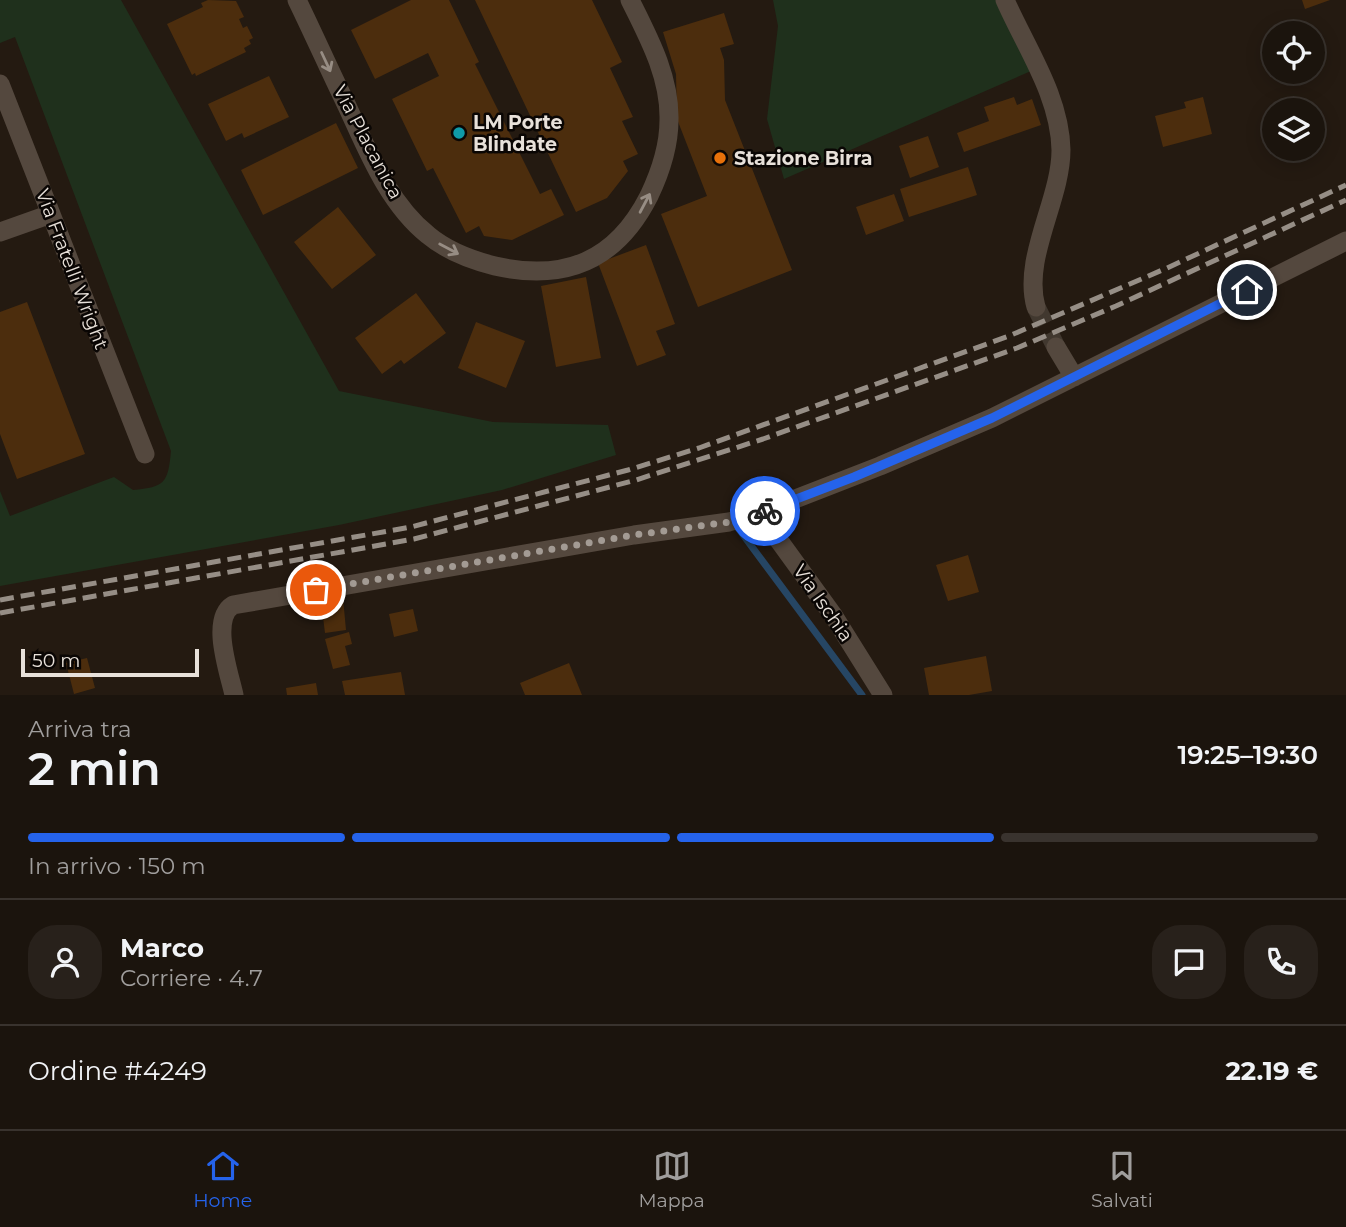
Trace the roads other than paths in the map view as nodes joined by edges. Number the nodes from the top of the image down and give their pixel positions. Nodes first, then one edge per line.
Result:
1 (298, 0) edge
2 (630, 0) edge
3 (1005, 0) edge
4 (0, 84) edge
5 (51, 214) junction
6 (0, 232) edge
7 (1346, 241) edge
8 (1037, 307) tunnel mouth
9 (1056, 347) tunnel mouth
10 (1074, 377) junction
11 (145, 454) dead end
12 (759, 513) junction
13 (234, 695) edge
14 (883, 695) edge

1 -> 2 street, Via Placanica
3 - 8 street
4 - 5 street, Via Fratelli Wright
5 - 6 street
5 - 11 street, Via Fratelli Wright
7 - 10 street
9 - 10 street
10 - 12 street
12 - 13 street
12 - 14 street, Via Ischia

